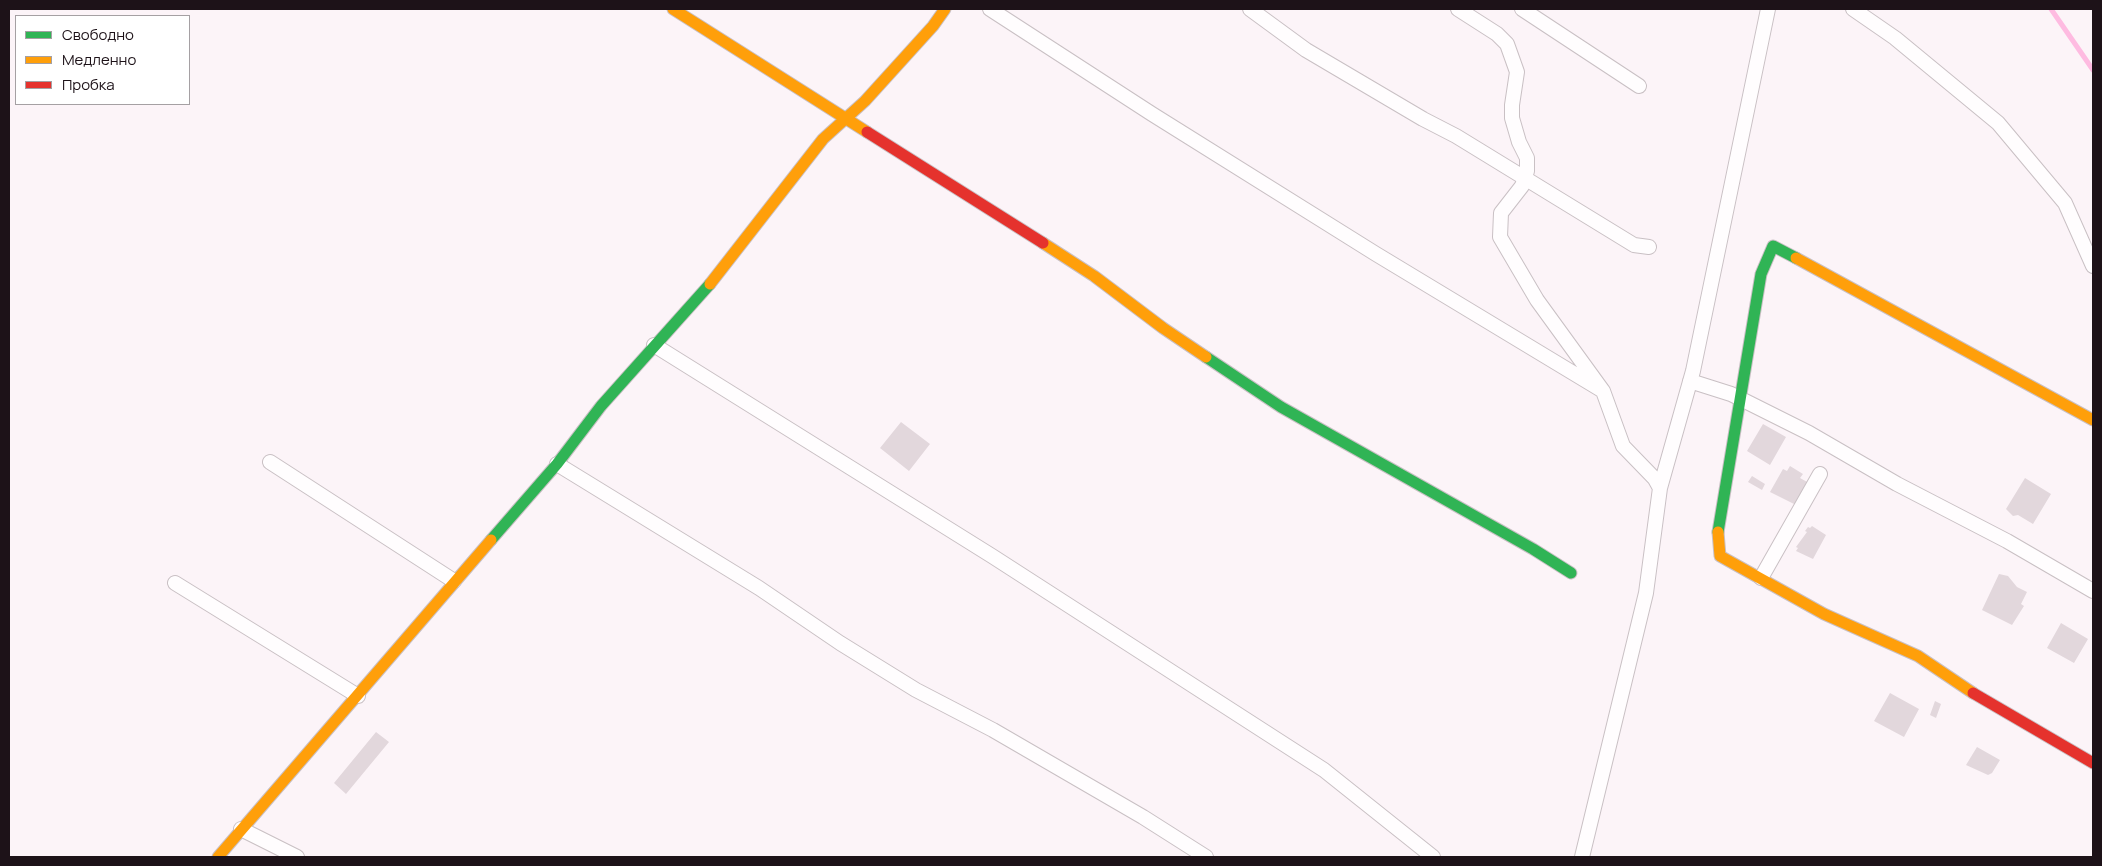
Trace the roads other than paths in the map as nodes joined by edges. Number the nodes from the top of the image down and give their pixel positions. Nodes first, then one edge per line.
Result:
1 (673, 9) edge
2 (945, 9) edge
3 (990, 9) edge
4 (1250, 9) edge
5 (1458, 9) edge
6 (1522, 9) edge
7 (1768, 9) edge
8 (1853, 9) edge
9 (1639, 86) dead end
10 (844, 117) junction
11 (1525, 177) junction
12 (1649, 247) dead end
13 (2093, 266) edge
14 (654, 345) junction
15 (1690, 381) junction
16 (1603, 391) junction
17 (1740, 398) junction
18 (2093, 420) edge
19 (270, 462) dead end
20 (557, 464) junction
21 (1820, 474) dead end
22 (1660, 488) junction
23 (1571, 573) dead end
24 (1761, 578) junction
25 (454, 581) junction
26 (175, 583) dead end
27 (2093, 591) edge
28 (358, 696) junction
29 (2093, 763) edge
30 (241, 829) junction
31 (218, 857) edge
32 (297, 857) edge
33 (1206, 857) edge
34 (1433, 857) edge
35 (1582, 857) edge

1 - 10 street
2 - 10 street
3 - 16 street
4 - 11 street
5 - 11 street
6 - 9 street
7 - 15 street
8 - 13 street
10 - 14 street
10 - 23 street
11 - 12 street
11 - 16 street
14 - 20 street
14 - 34 street
15 - 17 street
15 - 22 street
16 - 22 street
17 - 18 street
17 - 24 street
17 - 27 street
19 - 25 street
20 - 25 street
20 - 33 street
21 - 24 street
22 - 35 street
24 - 29 street
25 - 28 street
26 - 28 street
28 - 30 street
30 - 31 street
30 - 32 street

